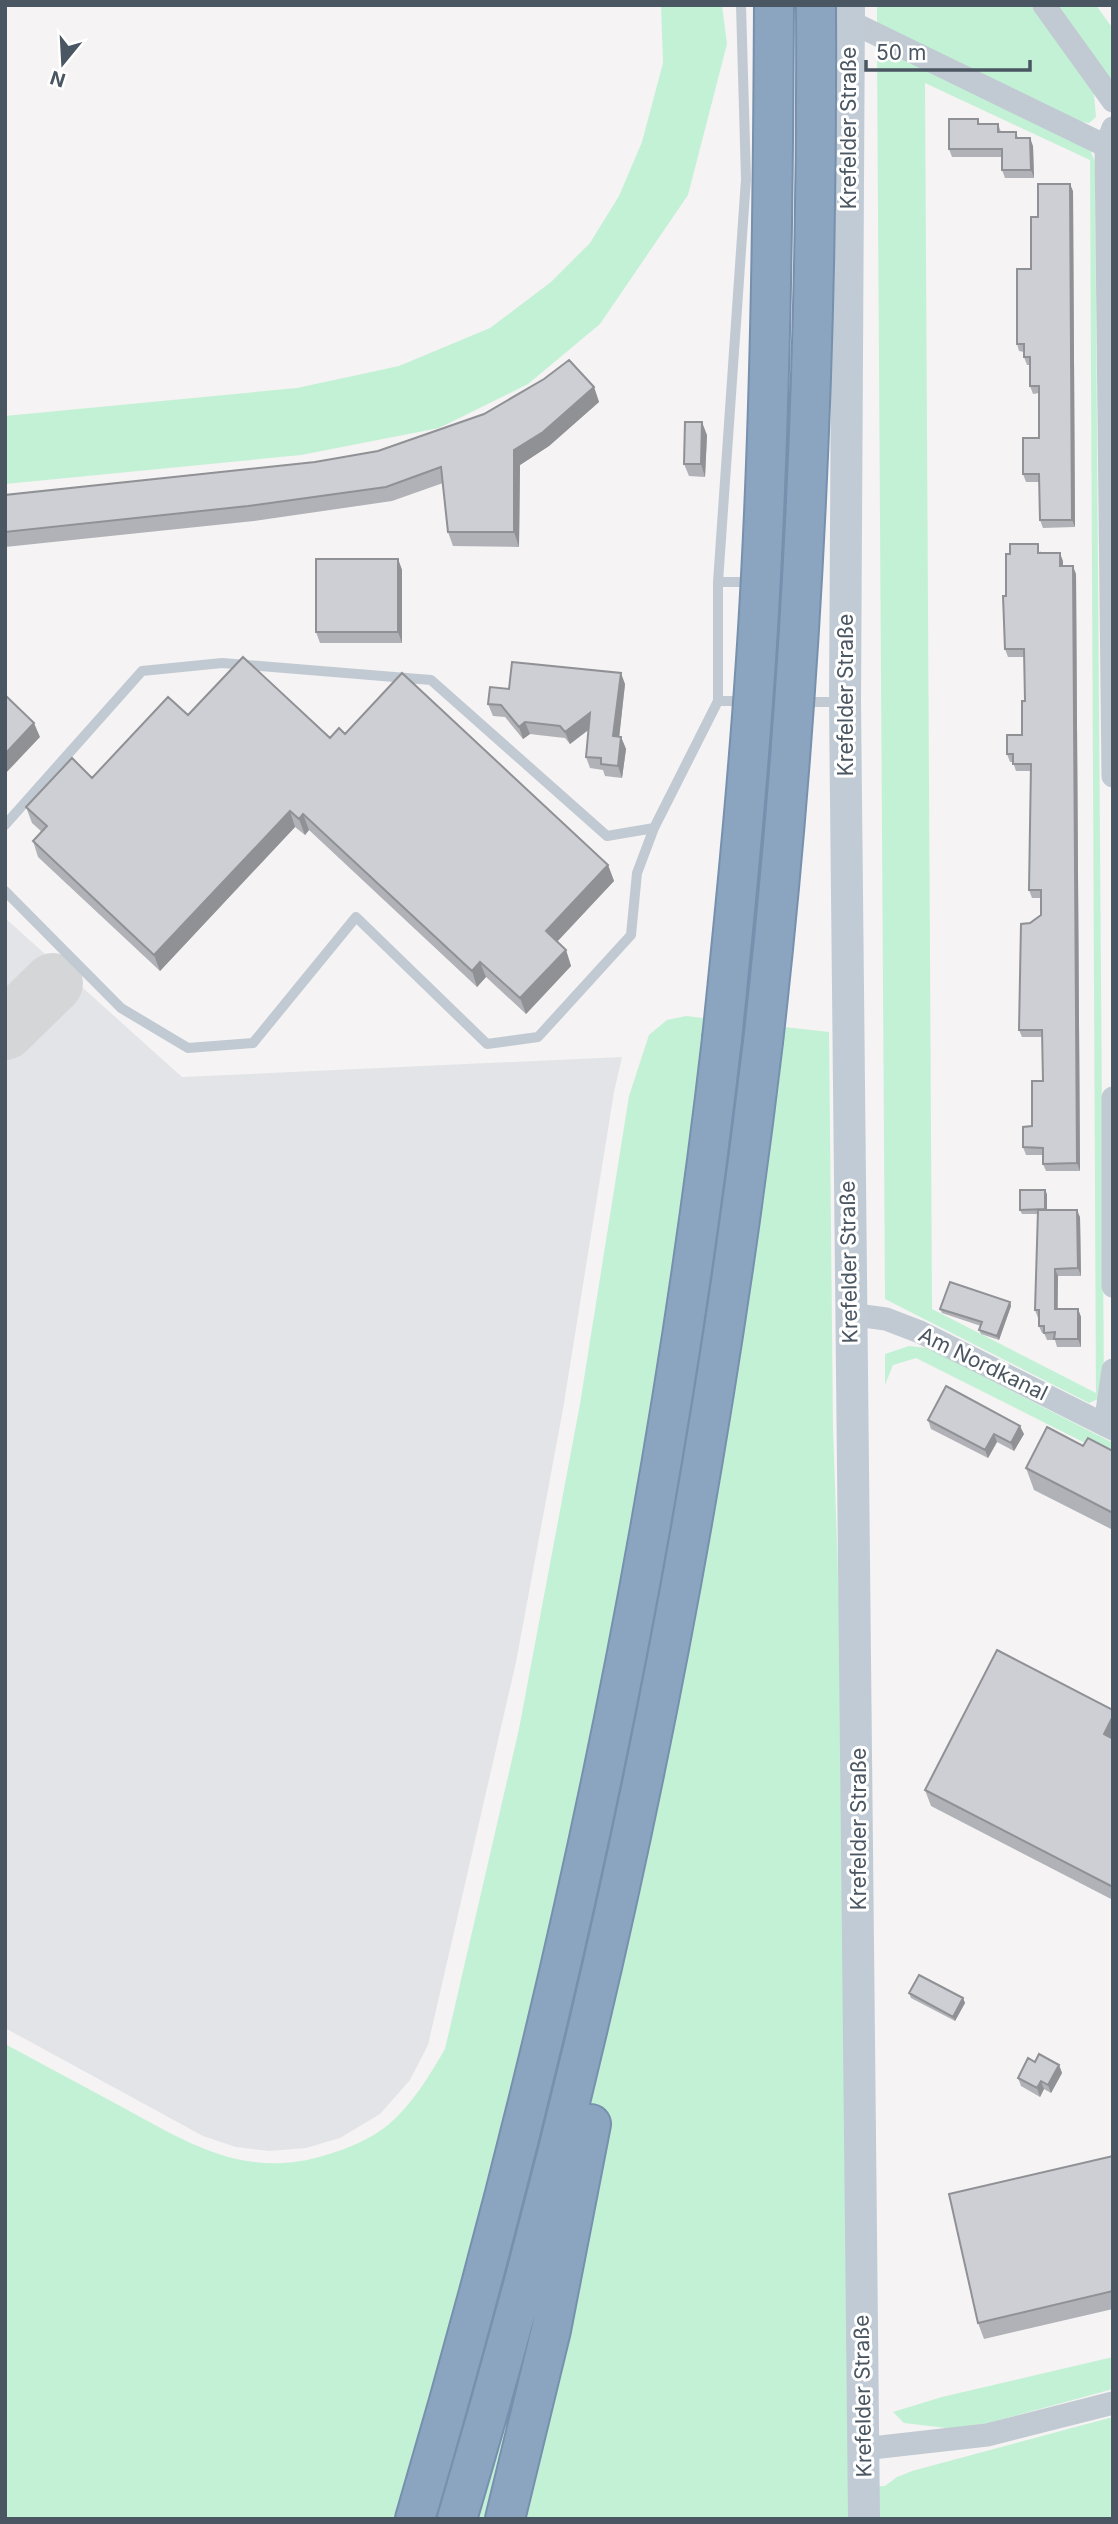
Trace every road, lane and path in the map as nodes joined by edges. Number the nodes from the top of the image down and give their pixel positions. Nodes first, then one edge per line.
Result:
1 (741, 5) edge
2 (774, 5) edge
3 (786, 5) edge
4 (1044, 5) edge
5 (838, 10) edge
6 (786, 60) dead end
7 (1113, 101) edge
8 (1109, 137) edge
9 (719, 582) junction
10 (776, 582) dead end
11 (718, 701) junction
12 (769, 701) dead end
13 (782, 702) dead end
14 (845, 702) junction
15 (1113, 776) edge
16 (5, 825) edge
17 (654, 828) junction
18 (5, 891) edge
19 (1113, 1098) edge
20 (1112, 1221) edge
21 (1113, 1286) edge
22 (849, 1314) junction
23 (1113, 1370) edge
24 (1109, 1427) edge
25 (611, 1936) junction
26 (450, 2400) junction
27 (1113, 2403) edge
28 (863, 2449) junction
29 (394, 2519) edge
30 (415, 2519) edge
31 (457, 2519) edge
32 (505, 2519) edge
33 (864, 2519) edge

1 - 9 lane
2 - 26 highway, bridge
3 - 6 lane
4 - 7 street
5 - 8 street
5 - 14 street, Krefelder Straße
5 - 25 highway, bridge
8 - 15 street
9 - 10 lane
9 - 11 lane
11 - 12 lane
11 - 17 lane
13 - 14 lane
14 - 22 street, Krefelder Straße
16 - 17 lane
17 - 18 lane
19 - 20 street
20 - 21 street
22 - 24 street, Am Nordkanal
22 - 28 street, Krefelder Straße
23 - 24 street
25 - 31 highway
25 - 32 highway
26 - 29 highway
26 - 30 highway
27 - 28 street
28 - 33 street, Krefelder Straße

